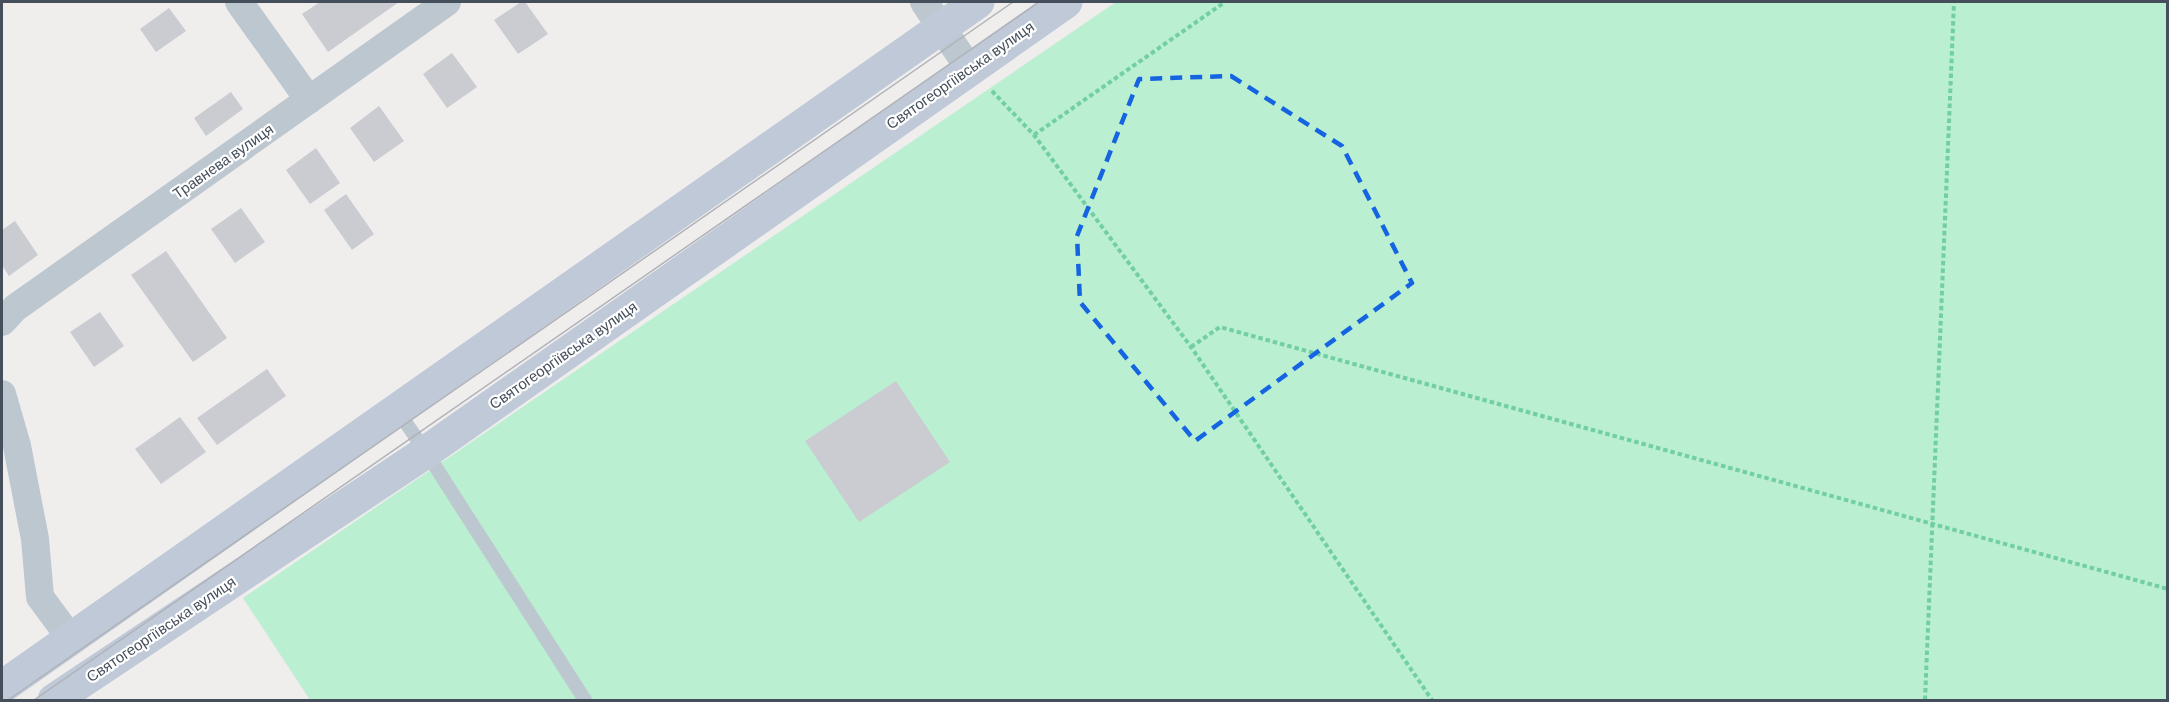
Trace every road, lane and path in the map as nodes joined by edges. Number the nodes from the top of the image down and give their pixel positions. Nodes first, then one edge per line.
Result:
1 (238, 2) edge
2 (447, 2) edge
3 (978, 2) edge
4 (1066, 2) edge
5 (1225, 2) edge
6 (1954, 2) edge
7 (932, 15) edge
8 (969, 68) junction
9 (309, 100) junction
10 (1034, 135) junction
11 (2, 322) edge
12 (1191, 347) junction
13 (2, 394) edge
14 (397, 410) junction
15 (426, 452) junction
16 (1932, 524) junction
17 (2168, 589) edge
18 (71, 639) junction
19 (2, 687) edge
20 (54, 700) edge
21 (585, 700) edge
22 (1432, 700) edge
23 (1925, 700) edge

1 - 9 street
2 - 9 street, Травнева вулиця
3 - 7 main road
4 - 8 main road, Святогеоргіївська вулиця
5 - 10 path
6 - 16 path
7 - 8 street
7 - 14 main road
8 - 10 path
8 - 15 main road, Святогеоргіївська вулиця
9 - 11 street, Травнева вулиця
10 - 12 path
12 - 16 path
12 - 22 path
13 - 18 street
14 - 15 lane
14 - 18 main road
15 - 20 main road, Святогеоргіївська вулиця
15 - 21 lane
16 - 17 path
16 - 23 path
18 - 19 main road

